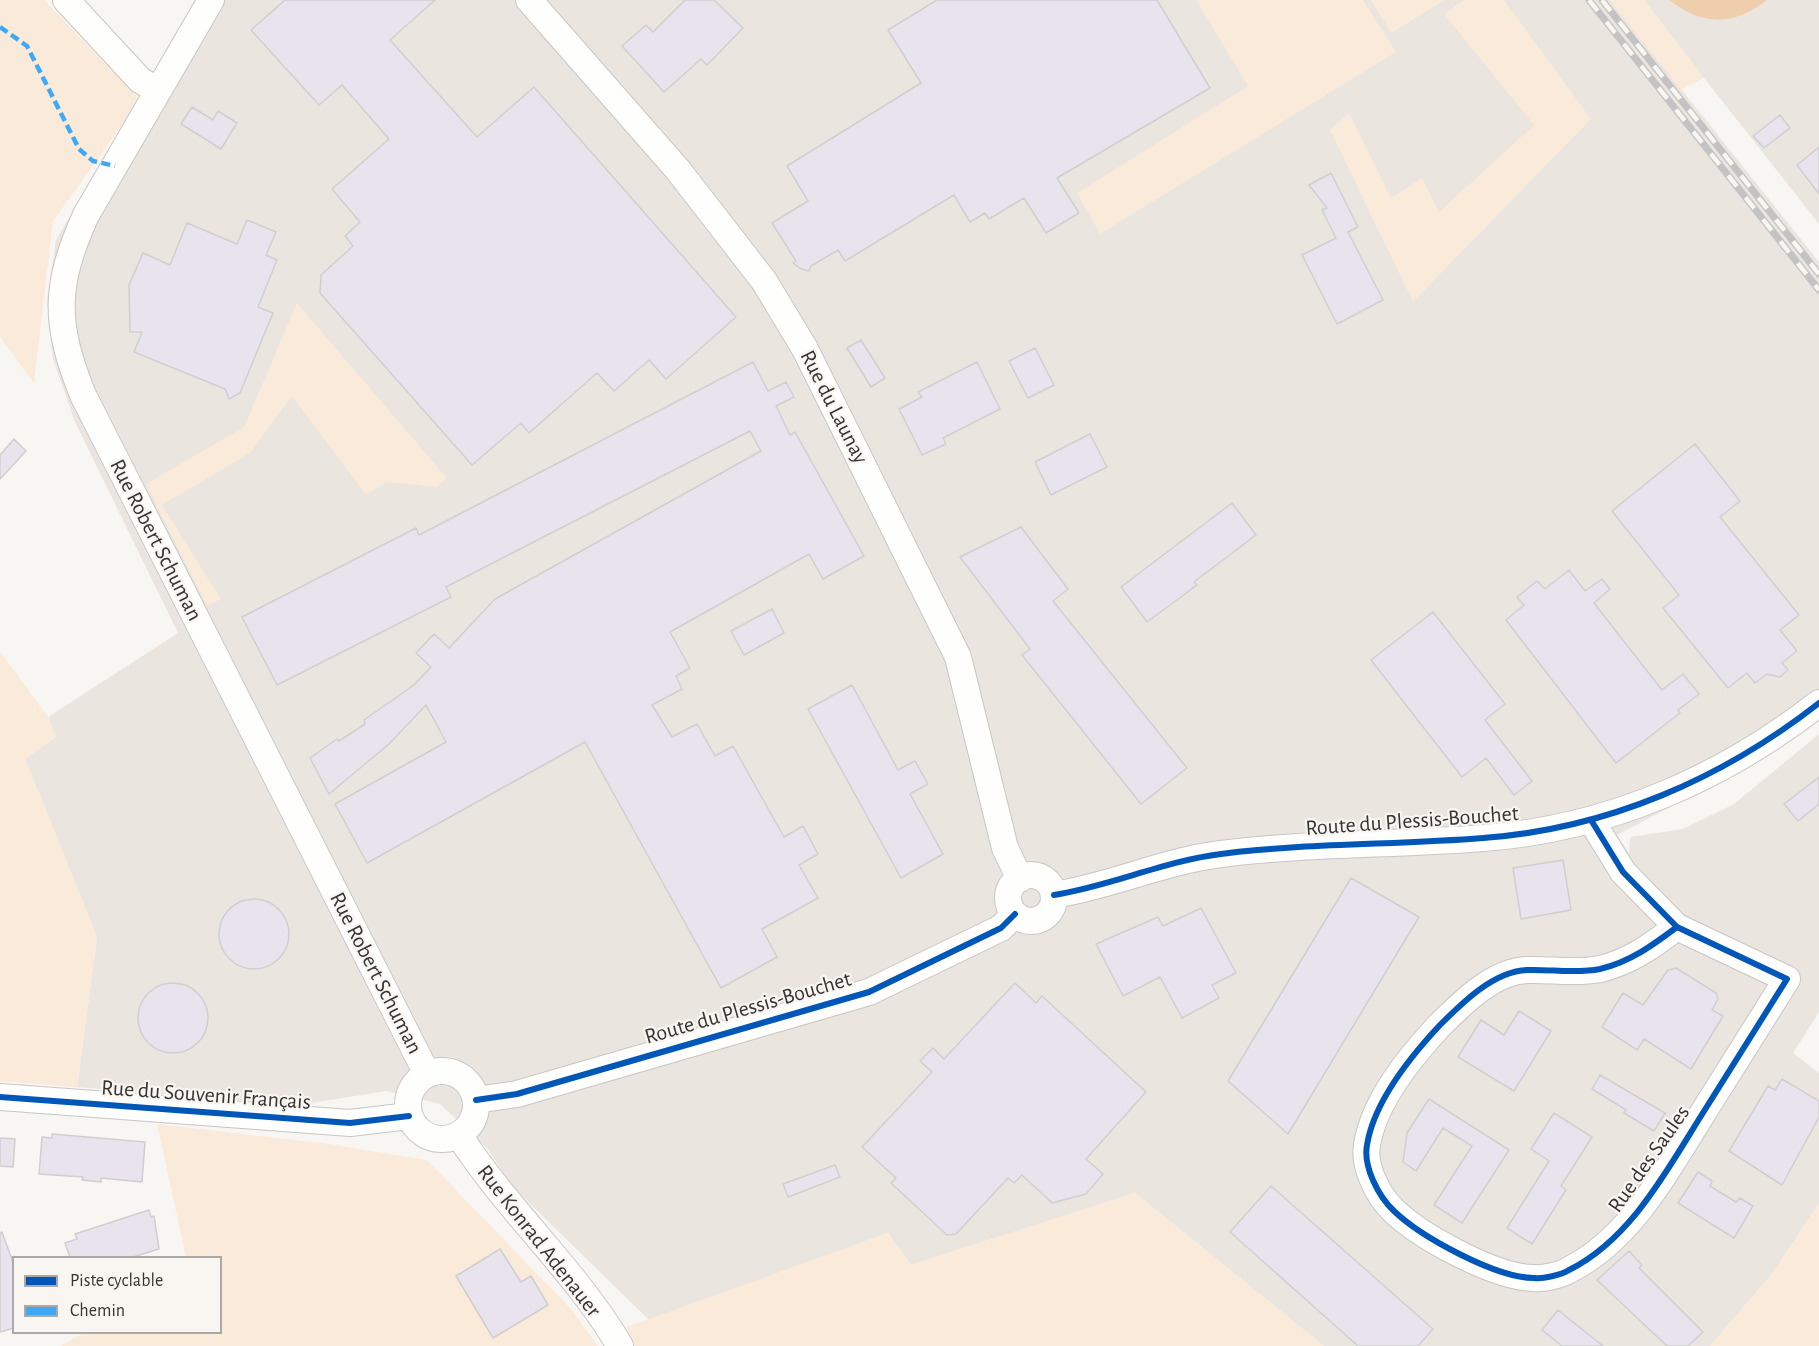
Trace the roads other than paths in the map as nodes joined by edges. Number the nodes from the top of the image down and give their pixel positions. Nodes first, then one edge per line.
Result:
1 (66, 0) edge
2 (211, 0) edge
3 (529, 0) edge
4 (158, 91) junction
5 (1819, 704) edge
6 (1591, 820) junction
7 (1020, 879) junction
8 (1054, 895) junction
9 (1015, 914) junction
10 (1677, 927) junction
11 (427, 1074) junction
12 (0, 1097) edge
13 (476, 1100) junction
14 (409, 1116) junction
15 (459, 1135) junction
16 (620, 1346) edge

1 - 4 street
2 - 4 street, Rue Robert Schuman
3 - 7 street, Rue du Launay
4 - 11 street, Rue Robert Schuman
5 - 6 street, Route du Plessis-Bouchet
6 - 8 street, Route du Plessis-Bouchet
6 - 10 street, Rue des Saules
7 - 8 street
7 - 9 street
8 - 9 street
9 - 13 street, Route du Plessis-Bouchet
10 - 10 street, Rue des Saules
11 - 13 street
11 - 14 street
12 - 14 street, Rue du Souvenir Français
13 - 15 street
14 - 15 street
15 - 16 street, Rue Konrad Adenauer

